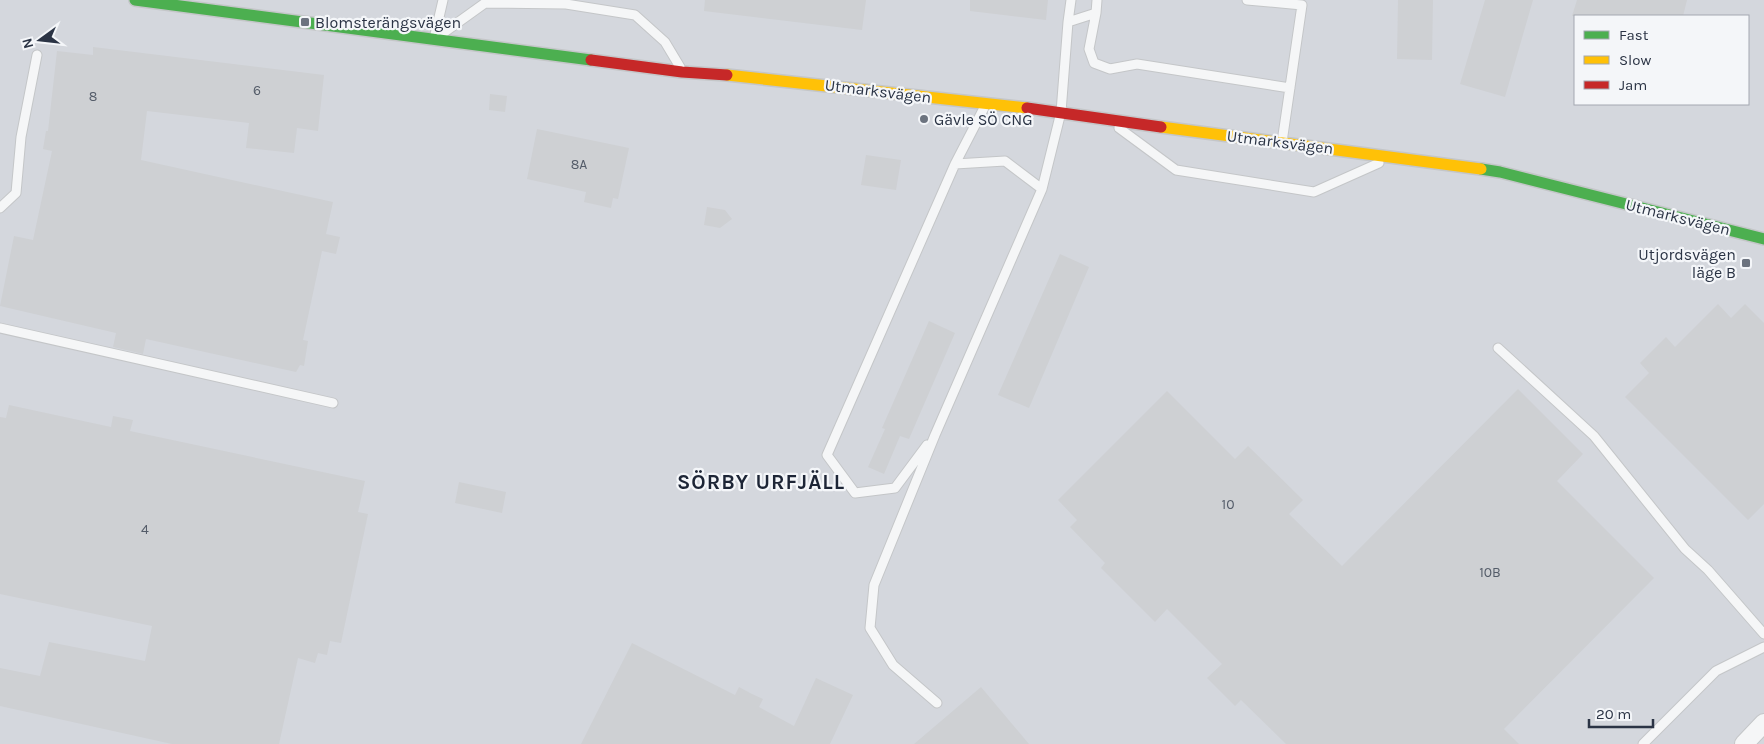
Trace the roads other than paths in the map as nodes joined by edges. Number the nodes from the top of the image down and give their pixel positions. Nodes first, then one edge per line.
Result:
1 (135, 0) edge
2 (444, 0) edge
3 (1071, 0) edge
4 (1097, 0) edge
5 (1247, 0) edge
6 (1306, 3) edge
7 (1096, 13) junction
8 (1068, 22) junction
9 (434, 39) junction
10 (37, 55) dead end
11 (682, 72) junction
12 (1290, 88) junction
13 (986, 104) junction
14 (1061, 112) junction
15 (1109, 120) junction
16 (1282, 142) junction
17 (1392, 157) junction
18 (955, 164) junction
19 (1042, 189) junction
20 (0, 208) edge
21 (1764, 239) edge
22 (0, 328) edge
23 (1498, 348) dead end
24 (333, 403) dead end
25 (935, 435) junction
26 (1764, 634) edge
27 (1764, 647) edge
28 (937, 703) dead end
29 (1764, 723) edge
30 (1643, 744) edge
31 (1744, 744) edge

1 - 9 street, Utmarksvägen
2 - 9 lane
3 - 8 lane
4 - 7 lane
5 - 6 lane
6 - 12 lane
7 - 8 lane
7 - 12 lane
8 - 14 lane
9 - 11 street, Utmarksvägen
9 - 11 lane
10 - 20 lane
11 - 13 street, Utmarksvägen
12 - 16 lane
13 - 14 street, Utmarksvägen
13 - 18 lane
14 - 15 street, Utmarksvägen
14 - 19 lane
15 - 16 street, Utmarksvägen
15 - 17 lane
16 - 17 street, Utmarksvägen
17 - 21 street, Utmarksvägen
18 - 19 lane
18 - 25 lane
19 - 25 lane
22 - 24 lane
23 - 26 lane
25 - 28 lane
27 - 30 lane
29 - 31 street

